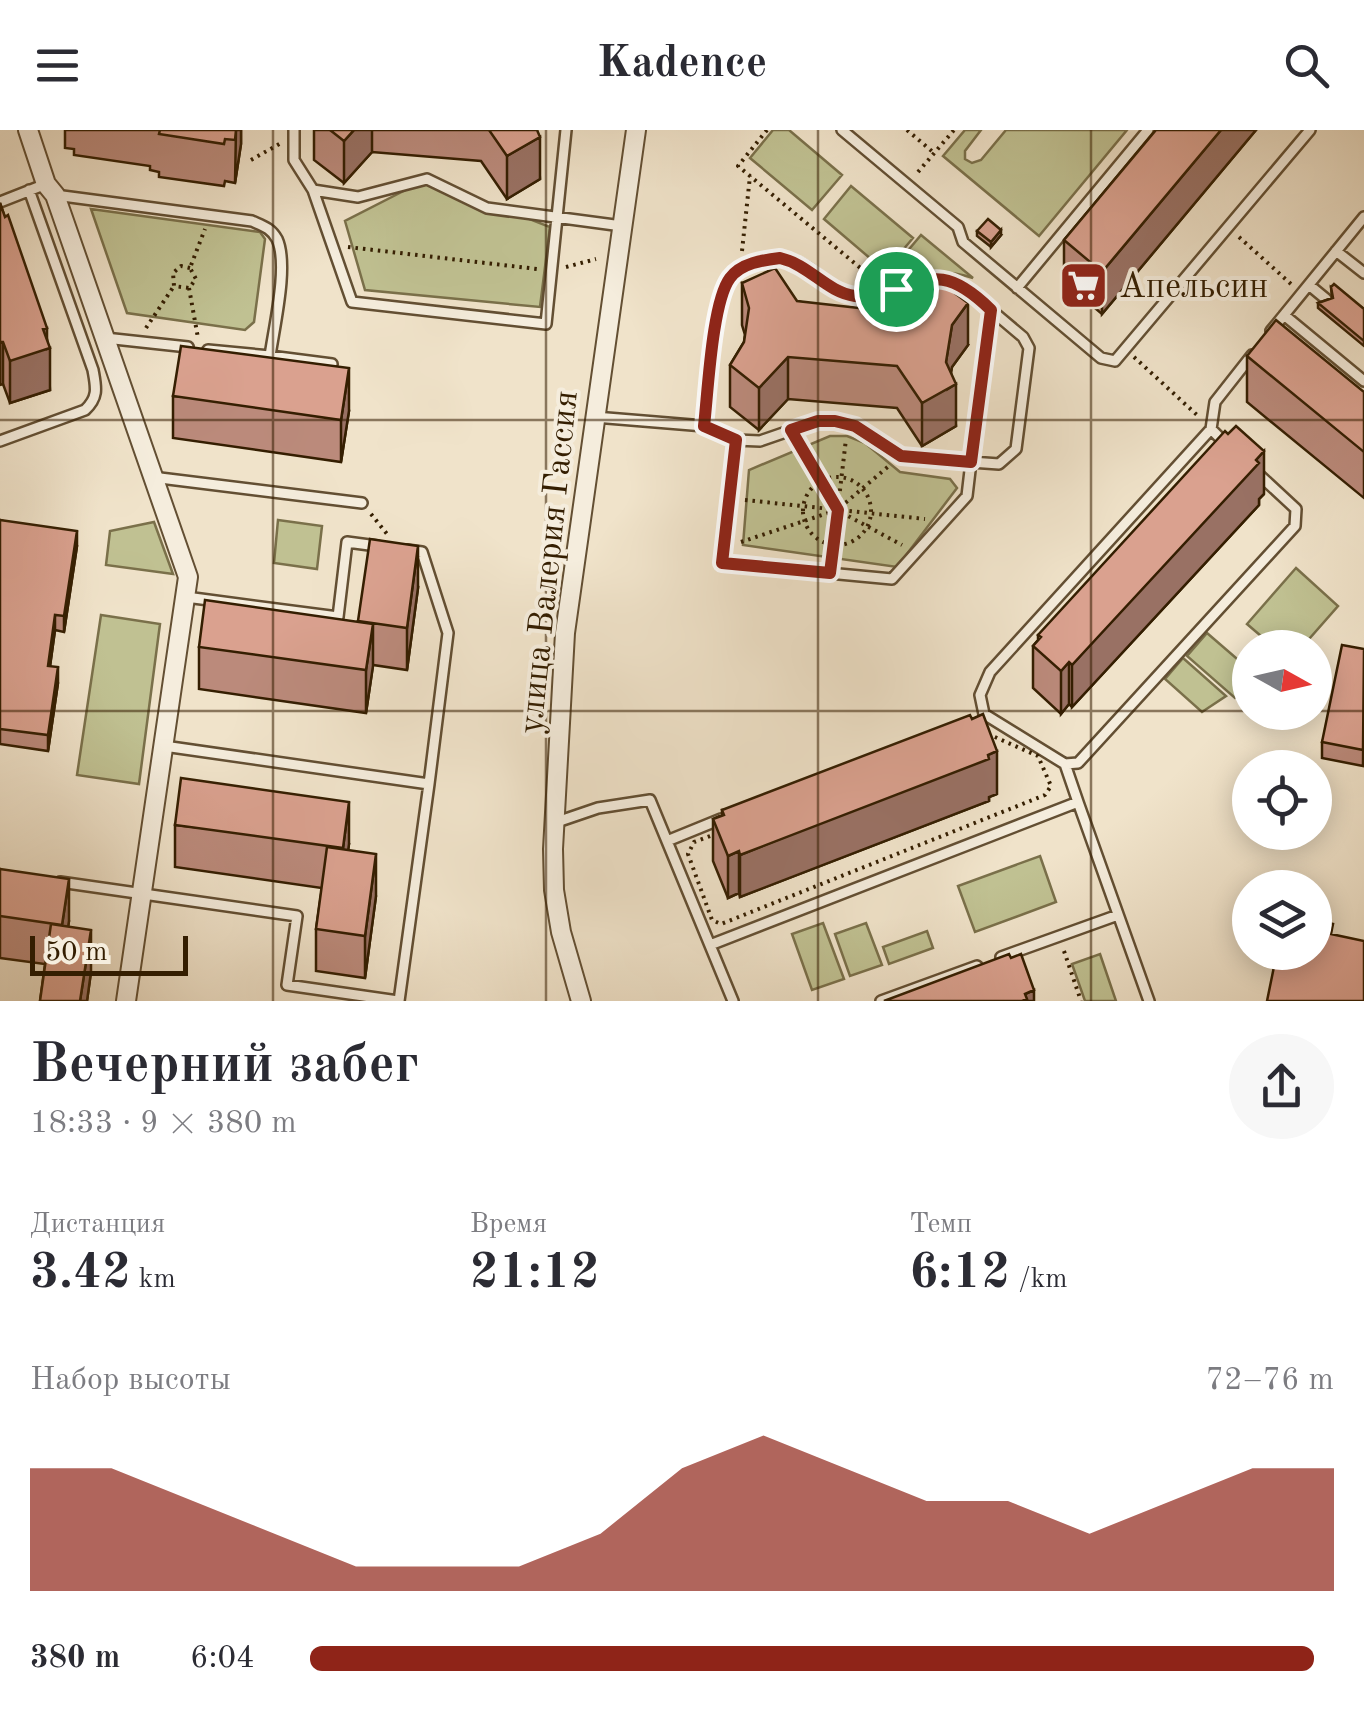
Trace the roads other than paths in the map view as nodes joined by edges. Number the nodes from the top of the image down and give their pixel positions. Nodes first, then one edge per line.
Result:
1 (28, 130) edge
2 (566, 130) edge
3 (636, 130) edge
4 (842, 130) edge
5 (1148, 130) edge
6 (1310, 130) edge
7 (294, 133) edge
8 (44, 190) junction
9 (313, 190) junction
10 (0, 202) edge
11 (556, 216) junction
12 (1364, 217) edge
13 (622, 226) junction
14 (1336, 251) junction
15 (1364, 274) edge
16 (1017, 288) junction
17 (1306, 289) junction
18 (1326, 299) edge
19 (991, 310) junction
20 (1284, 315) junction
21 (105, 338) junction
22 (270, 356) junction
23 (332, 364) edge
24 (1364, 381) edge
25 (595, 417) junction
26 (704, 426) junction
27 (1211, 429) junction
28 (0, 440) edge
29 (736, 440) junction
30 (1238, 456) edge
31 (971, 462) junction
32 (1253, 469) edge
33 (152, 477) junction
34 (362, 503) road end
35 (382, 546) edge
36 (400, 549) edge
37 (185, 597) junction
38 (984, 714) junction
39 (966, 721) edge
40 (163, 746) junction
41 (1065, 764) junction
42 (429, 784) junction
43 (1078, 802) junction
44 (737, 813) edge
45 (554, 823) junction
46 (666, 841) junction
47 (56, 881) edge
48 (142, 894) junction
49 (1118, 915) junction
50 (710, 945) junction
51 (126, 1001) edge
52 (398, 1001) edge
53 (581, 1001) edge
54 (733, 1001) edge
55 (881, 1001) edge
56 (1149, 1001) edge

1 - 8 street
2 - 11 lane
3 - 13 street, улица Валерия Гассия
4 - 16 lane
5 - 16 lane
6 - 16 lane
7 - 9 lane
8 - 10 lane
8 - 21 street
8 - 22 lane
8 - 28 lane
9 - 11 lane
9 - 11 lane
11 - 13 lane
12 - 14 lane
13 - 25 street, улица Валерия Гассия
14 - 15 lane
14 - 17 lane
17 - 18 lane
17 - 20 lane
19 - 26 lane
19 - 31 lane
19 - 31 lane
20 - 24 lane
20 - 27 lane
21 - 22 lane
21 - 33 street
22 - 23 lane
25 - 26 lane
25 - 45 street, улица Валерия Гассия
26 - 29 lane
27 - 30 lane
27 - 38 lane
29 - 31 lane
29 - 31 lane
32 - 41 lane
33 - 34 lane
33 - 37 street
35 - 37 lane
36 - 42 lane
37 - 40 street
38 - 39 lane
38 - 41 lane
40 - 42 lane
40 - 48 street
41 - 43 lane
42 - 52 lane
43 - 49 lane
43 - 50 lane
44 - 46 lane
45 - 46 lane
45 - 53 street, улица Валерия Гассия
46 - 50 lane
47 - 48 lane
48 - 51 street
48 - 52 lane
49 - 55 lane
49 - 56 lane
50 - 54 lane

